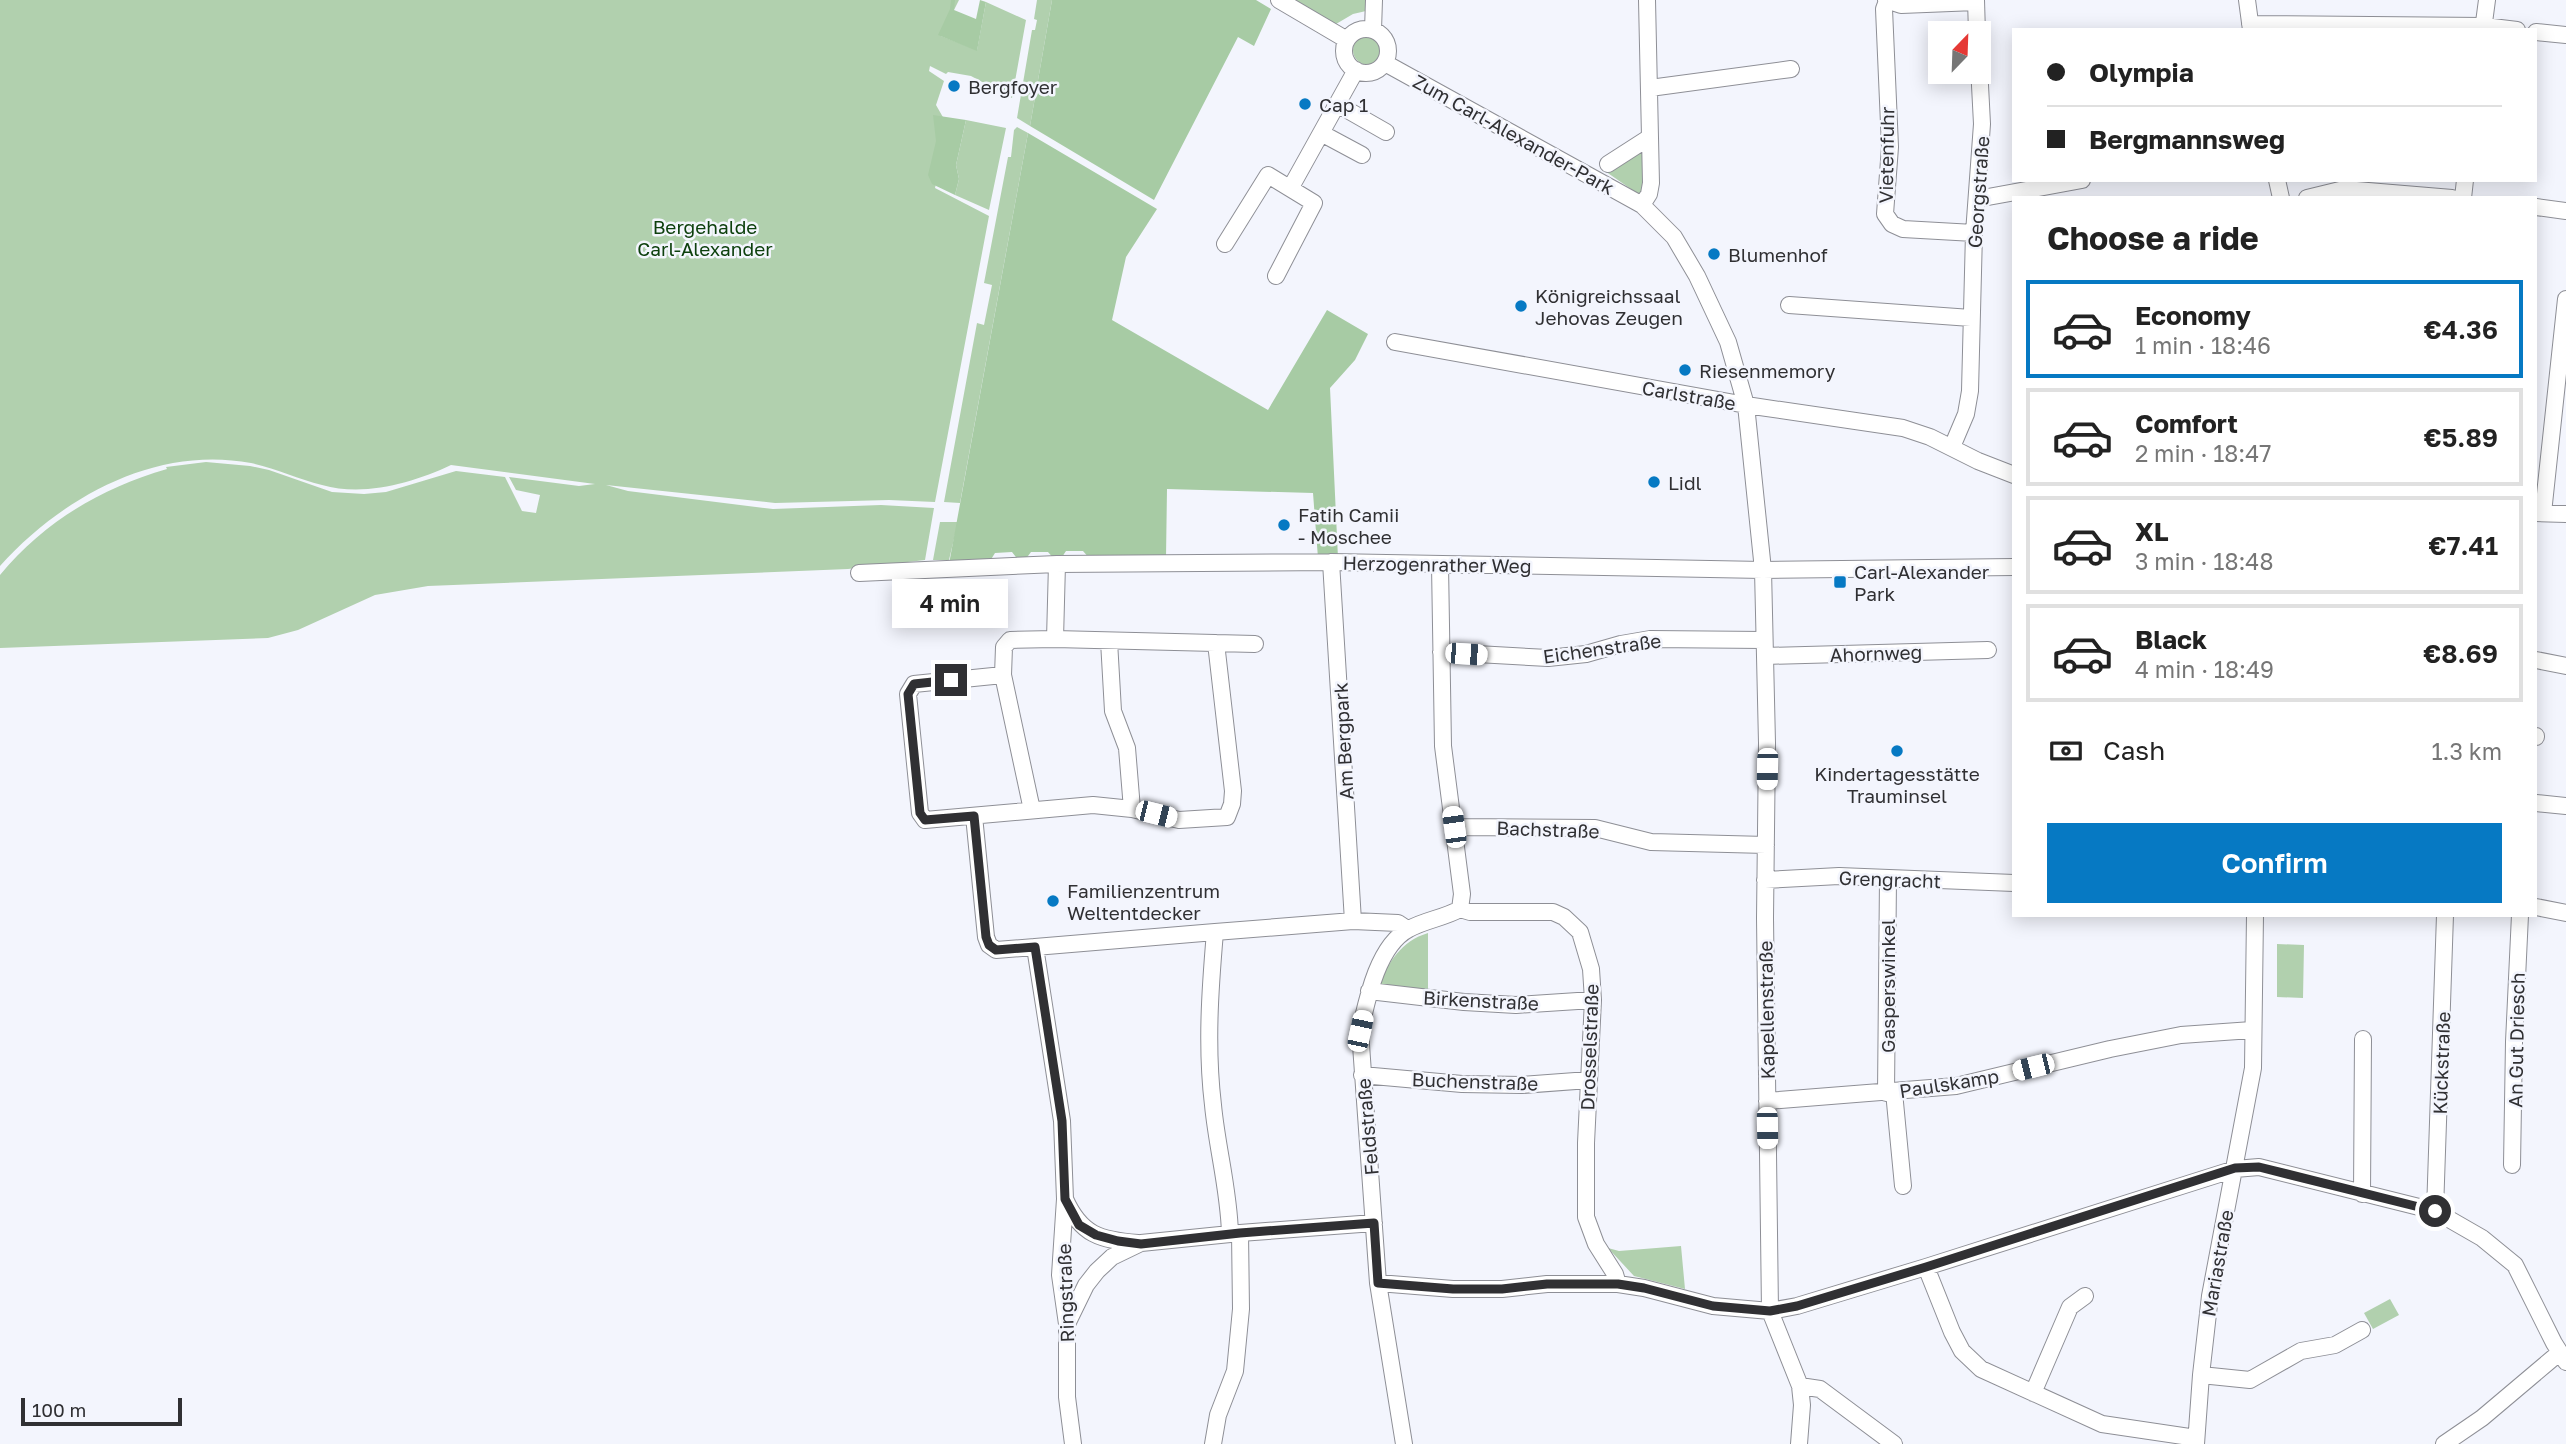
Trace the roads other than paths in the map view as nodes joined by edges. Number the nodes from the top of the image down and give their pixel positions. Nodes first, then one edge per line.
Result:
1 (1279, 0) edge
2 (1374, 0) edge
3 (1647, 0) edge
4 (2247, 0) edge
5 (2487, 0) edge
6 (1887, 1) edge
7 (1976, 1) edge
8 (1977, 21) edge
9 (2251, 27) edge
10 (2484, 28) edge
11 (1373, 30) junction
12 (2537, 32) edge
13 (2566, 35) edge
14 (1347, 40) junction
15 (1385, 63) junction
16 (1791, 69) dead end
17 (1356, 71) junction
18 (1980, 84) edge
19 (1650, 88) junction
20 (1336, 104) junction
21 (1321, 132) junction
22 (1386, 132) dead end
23 (1650, 137) junction
24 (1362, 155) dead end
25 (1608, 164) dead end
26 (2071, 182) edge
27 (2343, 185) edge
28 (2399, 186) edge
29 (1291, 187) junction
30 (2313, 196) edge
31 (2443, 196) edge
32 (1977, 199) junction
33 (1642, 205) junction
34 (2537, 207) edge
35 (2566, 211) edge
36 (1974, 233) junction
37 (1225, 244) dead end
38 (1276, 276) dead end
39 (2566, 299) edge
40 (1789, 305) dead end
41 (1971, 318) junction
42 (1395, 342) dead end
43 (1746, 405) junction
44 (1952, 447) junction
45 (1978, 461) junction
46 (2012, 461) edge
47 (2012, 474) edge
48 (2012, 485) edge
49 (2540, 513) edge
50 (2566, 513) edge
51 (1331, 562) junction
52 (1057, 564) junction
53 (1440, 565) junction
54 (2012, 567) edge
55 (1763, 570) junction
56 (859, 573) dead end
57 (1055, 639) junction
58 (1764, 639) junction
59 (1109, 641) junction
60 (1216, 643) junction
61 (1255, 644) dead end
62 (1988, 650) dead end
63 (1441, 652) junction
64 (1765, 656) junction
65 (2537, 660) edge
66 (2566, 666) edge
67 (1003, 675) junction
68 (2537, 803) edge
69 (2566, 806) edge
70 (1132, 809) junction
71 (1032, 810) junction
72 (974, 816) junction
73 (1454, 827) junction
74 (1766, 845) junction
75 (1888, 878) junction
76 (1765, 880) junction
77 (2012, 884) edge
78 (2537, 907) edge
79 (1460, 909) junction
80 (2566, 913) edge
81 (2255, 917) edge
82 (2445, 917) edge
83 (2520, 917) edge
84 (1353, 921) junction
85 (1407, 929) junction
86 (1215, 932) junction
87 (1035, 947) junction
88 (1369, 991) junction
89 (1593, 1000) junction
90 (2252, 1030) junction
91 (2363, 1038) dead end
92 (1362, 1075) junction
93 (1589, 1080) junction
94 (1890, 1093) junction
95 (1767, 1101) junction
96 (2512, 1165) dead end
97 (2235, 1168) junction
98 (1903, 1186) dead end
99 (2362, 1194) junction
100 (1065, 1199) junction
101 (2435, 1211) junction
102 (1374, 1223) junction
103 (1235, 1233) junction
104 (1141, 1244) junction
105 (1926, 1267) junction
106 (1378, 1283) junction
107 (1618, 1284) junction
108 (2085, 1296) dead end
109 (1770, 1311) junction
110 (1067, 1324) junction
111 (2362, 1330) dead end
112 (2561, 1348) edge
113 (2201, 1375) junction
114 (1800, 1386) junction
115 (2033, 1393) junction
116 (2196, 1441) edge
117 (2451, 1443) edge
118 (1073, 1444) edge
119 (1213, 1444) edge
120 (1404, 1444) edge
121 (1799, 1444) edge
122 (1894, 1444) edge

1 - 14 street
2 - 11 street
3 - 19 street
4 - 9 street
5 - 10 street
6 - 7 street, Vietenfuhr
6 - 36 street, Vietenfuhr
7 - 8 street
9 - 10 street
11 - 14 street
11 - 15 street
12 - 13 street
14 - 17 street
15 - 17 street
15 - 33 street, Zum Carl-Alexander-Park
16 - 19 street
17 - 20 street
18 - 32 street, Georgstraße
19 - 23 street
20 - 21 street
20 - 22 street
21 - 24 street
21 - 29 street
23 - 25 street
23 - 33 street
26 - 32 street
27 - 28 street
27 - 30 street
28 - 31 street
29 - 37 street
29 - 38 street
32 - 36 street, Georgstraße
33 - 43 street, Zum Carl-Alexander-Park
34 - 35 street
36 - 41 street, Georgstraße
39 - 49 street
40 - 41 street
41 - 44 street, Georgstraße
42 - 43 street, Carlstraße
43 - 44 street, Carlstraße
43 - 55 street, Kapellenstraße
44 - 45 street, Carlstraße
45 - 46 street
45 - 47 street, Carlstraße
45 - 48 street, Carlstraße
49 - 50 street
51 - 52 street, Herzogenrather Weg
51 - 53 street, Herzogenrather Weg
51 - 84 street, Am Bergpark
52 - 56 street, Herzogenrather Weg
52 - 57 street
53 - 55 street, Herzogenrather Weg
53 - 63 street
54 - 55 street, Herzogenrather Weg
55 - 58 street, Kapellenstraße
57 - 59 street
57 - 67 street
58 - 63 street, Eichenstraße
58 - 64 street, Kapellenstraße
59 - 60 street
59 - 70 street
60 - 61 street
60 - 70 street
62 - 64 street, Ahornweg
63 - 73 street
64 - 74 street, Kapellenstraße
65 - 66 street
67 - 71 street
67 - 72 street
68 - 69 street
70 - 71 street
71 - 72 street
72 - 87 street
73 - 74 street, Bachstraße
73 - 79 street
74 - 76 street, Kapellenstraße
75 - 76 street, Grengracht
75 - 77 street, Grengracht
75 - 94 street, Gasperswinkel
76 - 95 street, Kapellenstraße
78 - 80 street
79 - 85 street
79 - 89 street, Drosselstraße
81 - 90 street, Mariastraße
82 - 101 street, Kückstraße
83 - 96 street, An Gut Driesch
84 - 85 street
84 - 86 street
85 - 88 street, Feldstraße
86 - 87 street
86 - 103 street
87 - 100 street, Ringstraße
88 - 89 street, Birkenstraße
88 - 92 street, Feldstraße
89 - 93 street, Drosselstraße
90 - 94 street, Paulskamp
90 - 97 street, Mariastraße
91 - 99 street
92 - 93 street, Buchenstraße
92 - 102 street, Feldstraße
93 - 107 street, Drosselstraße
94 - 95 street, Paulskamp
94 - 98 street, Gasperswinkel
95 - 109 street, Kapellenstraße
97 - 99 street
97 - 105 street
97 - 113 street, Mariastraße
99 - 101 street
100 - 104 street
100 - 110 street, Ringstraße
101 - 112 street
102 - 103 street
102 - 106 street, Feldstraße
103 - 104 street
103 - 119 street
104 - 110 street
105 - 109 street
105 - 115 street
106 - 107 street
106 - 120 street, Feldstraße
107 - 109 street
108 - 115 street
109 - 114 street, Kapellenstraße
110 - 118 street, Ringstraße
111 - 113 street
112 - 117 street
113 - 116 street, Mariastraße
114 - 121 street, Kapellenstraße
114 - 122 street
115 - 116 street

